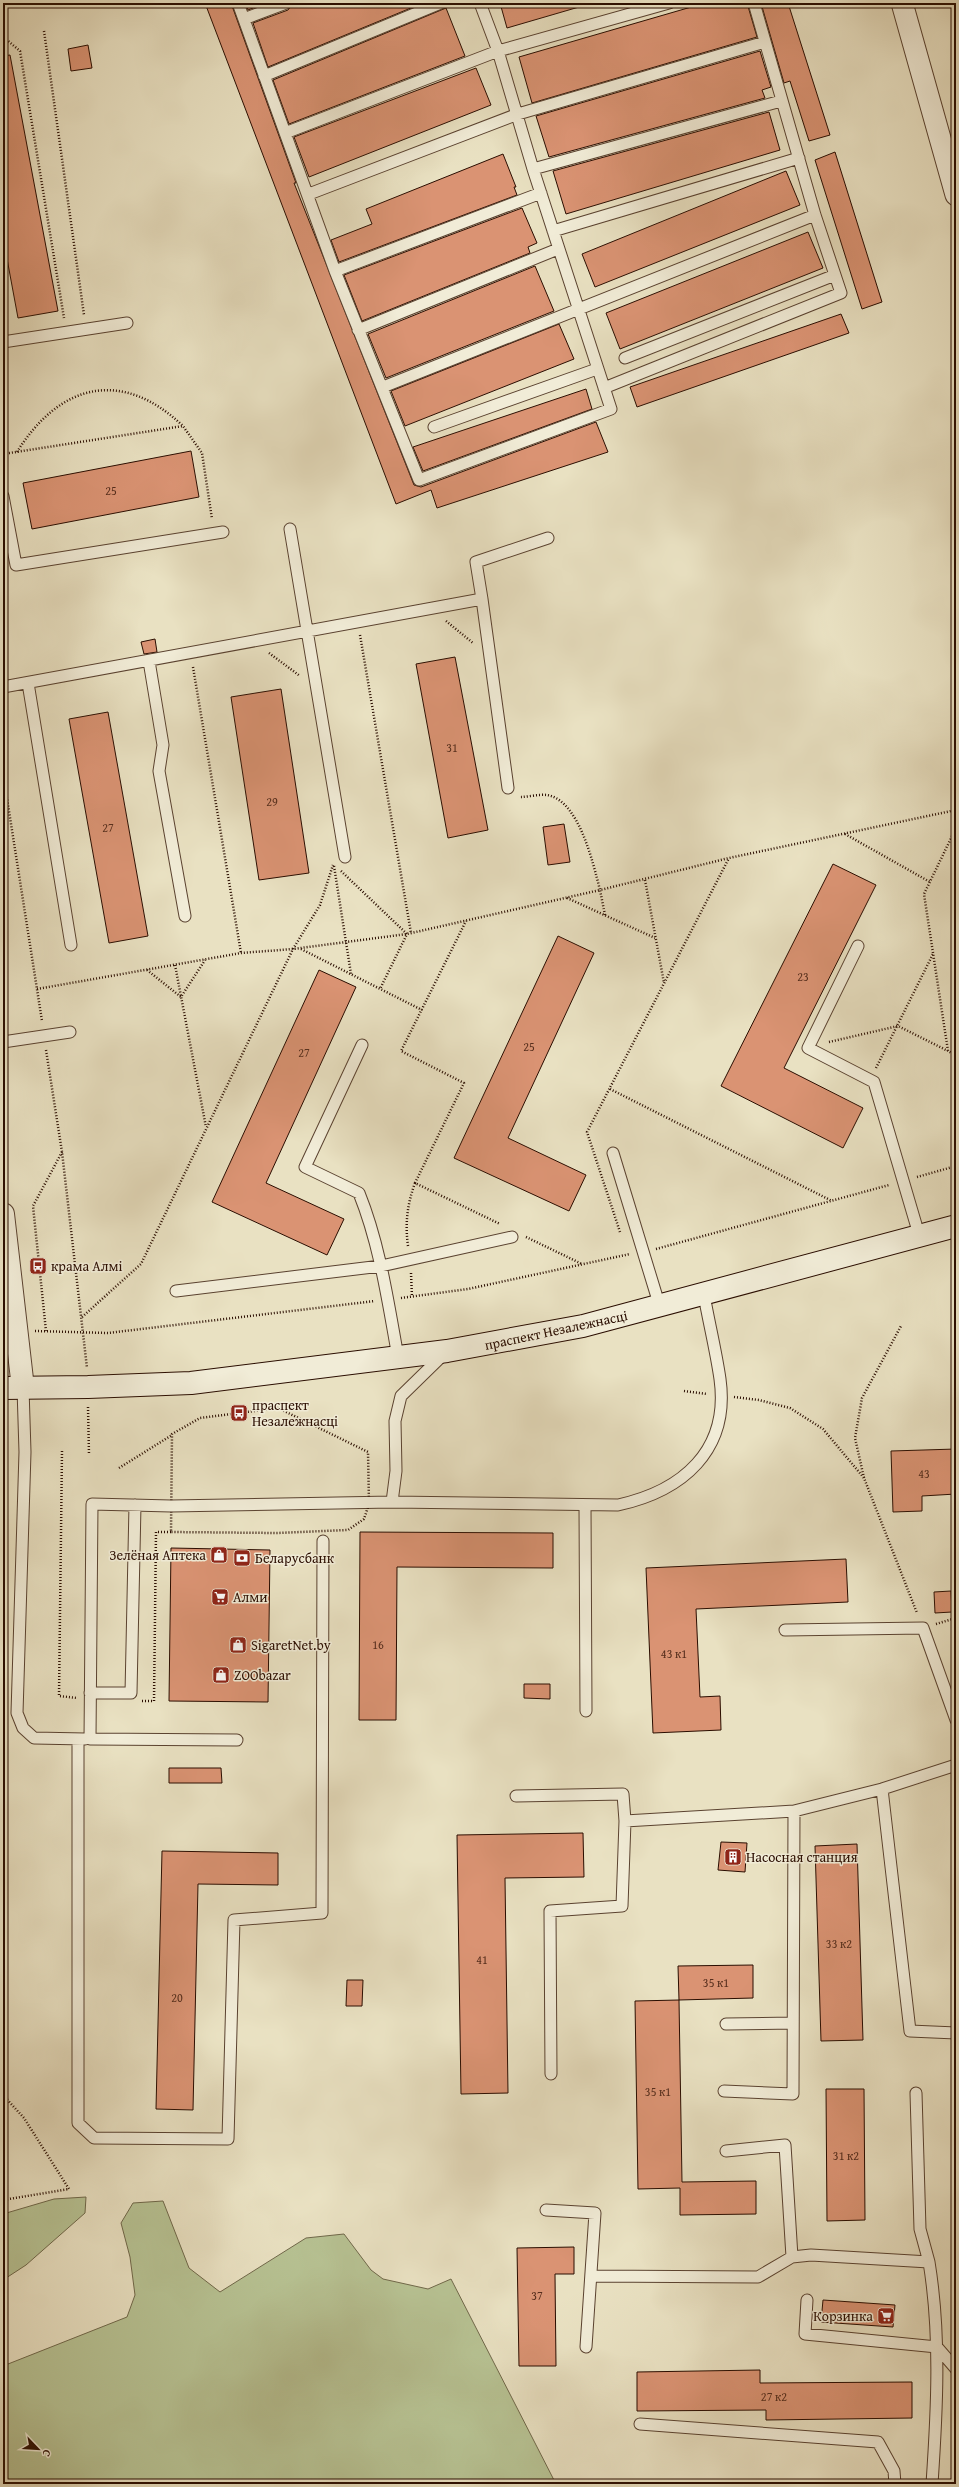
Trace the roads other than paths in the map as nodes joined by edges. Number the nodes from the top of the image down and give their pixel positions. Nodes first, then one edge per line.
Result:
1 (238, 3) edge
2 (286, 3) edge
3 (441, 3) edge
4 (480, 3) edge
5 (669, 3) edge
6 (754, 3) edge
7 (902, 3) edge
8 (244, 18) junction
9 (765, 42) junction
10 (498, 51) junction
11 (264, 76) junction
12 (781, 101) junction
13 (518, 114) junction
14 (285, 132) junction
15 (799, 158) junction
16 (533, 169) junction
17 (541, 193) junction
18 (309, 194) junction
19 (956, 195) edge
20 (815, 215) junction
21 (553, 231) junction
22 (558, 249) junction
23 (335, 271) junction
24 (835, 274) junction
25 (578, 310) junction
26 (127, 323) dead end
27 (358, 330) junction
28 (3, 342) edge
29 (625, 358) dead end
30 (597, 369) junction
31 (382, 386) junction
32 (604, 388) junction
33 (434, 427) dead end
34 (3, 496) edge
35 (290, 529) dead end
36 (218, 533) road end
37 (548, 538) dead end
38 (482, 599) junction
39 (306, 632) junction
40 (149, 661) junction
41 (28, 683) junction
42 (3, 687) edge
43 (508, 788) dead end
44 (345, 857) dead end
45 (185, 916) dead end
46 (72, 945) dead end
47 (858, 946) dead end
48 (70, 1032) dead end
49 (3, 1042) edge
50 (362, 1045) dead end
51 (613, 1153) dead end
52 (3, 1214) edge
53 (956, 1226) edge
54 (516, 1235) road end
55 (920, 1238) junction
56 (381, 1266) junction
57 (176, 1291) dead end
58 (704, 1295) junction
59 (660, 1307) junction
60 (447, 1352) junction
61 (398, 1357) junction
62 (13, 1388) edge
63 (392, 1502) junction
64 (135, 1504) junction
65 (585, 1505) junction
66 (323, 1541) dead end
67 (785, 1630) dead end
68 (90, 1693) junction
69 (586, 1711) dead end
70 (956, 1720) edge
71 (78, 1738) junction
72 (90, 1739) junction
73 (237, 1740) dead end
74 (956, 1765) edge
75 (882, 1789) junction
76 (516, 1796) dead end
77 (794, 1811) junction
78 (625, 1821) junction
79 (793, 2023) junction
80 (726, 2024) dead end
81 (956, 2032) edge
82 (551, 2074) dead end
83 (724, 2091) dead end
84 (916, 2093) dead end
85 (726, 2151) dead end
86 (546, 2210) dead end
87 (792, 2257) junction
88 (930, 2262) junction
89 (592, 2276) junction
90 (807, 2300) dead end
91 (938, 2347) junction
92 (586, 2348) dead end
93 (956, 2369) edge
94 (640, 2424) dead end
95 (895, 2484) edge
96 (932, 2484) edge

1 - 8 lane
2 - 8 lane
3 - 11 lane
4 - 10 lane
5 - 10 lane
6 - 9 lane
7 - 19 street
8 - 11 lane
9 - 12 lane
9 - 13 lane
10 - 13 lane
10 - 14 lane
11 - 14 lane
12 - 15 lane
12 - 16 lane
13 - 16 lane
13 - 18 lane
14 - 18 lane
15 - 20 lane
15 - 21 lane
16 - 17 lane
17 - 21 lane
17 - 23 lane
18 - 23 lane
20 - 24 lane
20 - 25 lane
21 - 22 lane
22 - 25 lane
22 - 27 lane
23 - 27 lane
24 - 29 lane
24 - 32 lane
25 - 30 lane
25 - 31 lane
26 - 28 lane
27 - 31 lane
30 - 32 lane
30 - 33 lane
31 - 32 lane
34 - 36 lane
35 - 39 lane
37 - 38 lane
38 - 39 lane
38 - 43 lane
39 - 40 lane
39 - 44 lane
40 - 41 lane
40 - 45 lane
41 - 42 lane
41 - 46 lane
47 - 55 lane
48 - 49 lane
50 - 56 lane
51 - 59 lane
52 - 62 main road
53 - 55 main road, праспект Незалежнасці
54 - 56 lane
55 - 58 main road, праспект Незалежнасці
56 - 57 lane
56 - 61 lane
58 - 59 main road, праспект Незалежнасці
58 - 65 lane
59 - 60 main road, праспект Незалежнасці
60 - 61 main road, праспект Незалежнасці
60 - 63 lane
61 - 62 main road, праспект Незалежнасці
62 - 71 lane
63 - 64 lane
63 - 65 lane
64 - 68 lane
64 - 68 lane
65 - 69 lane
66 - 71 lane
67 - 70 lane
68 - 72 lane
71 - 72 lane
72 - 73 lane
74 - 75 lane
75 - 77 lane
75 - 81 lane
76 - 78 lane
77 - 78 lane
77 - 79 lane
78 - 82 lane
79 - 80 lane
79 - 83 lane
84 - 88 lane
85 - 87 lane
86 - 89 lane
87 - 88 lane
87 - 89 lane
88 - 91 lane
89 - 92 lane
90 - 91 lane
91 - 93 lane
91 - 96 lane
94 - 95 lane

